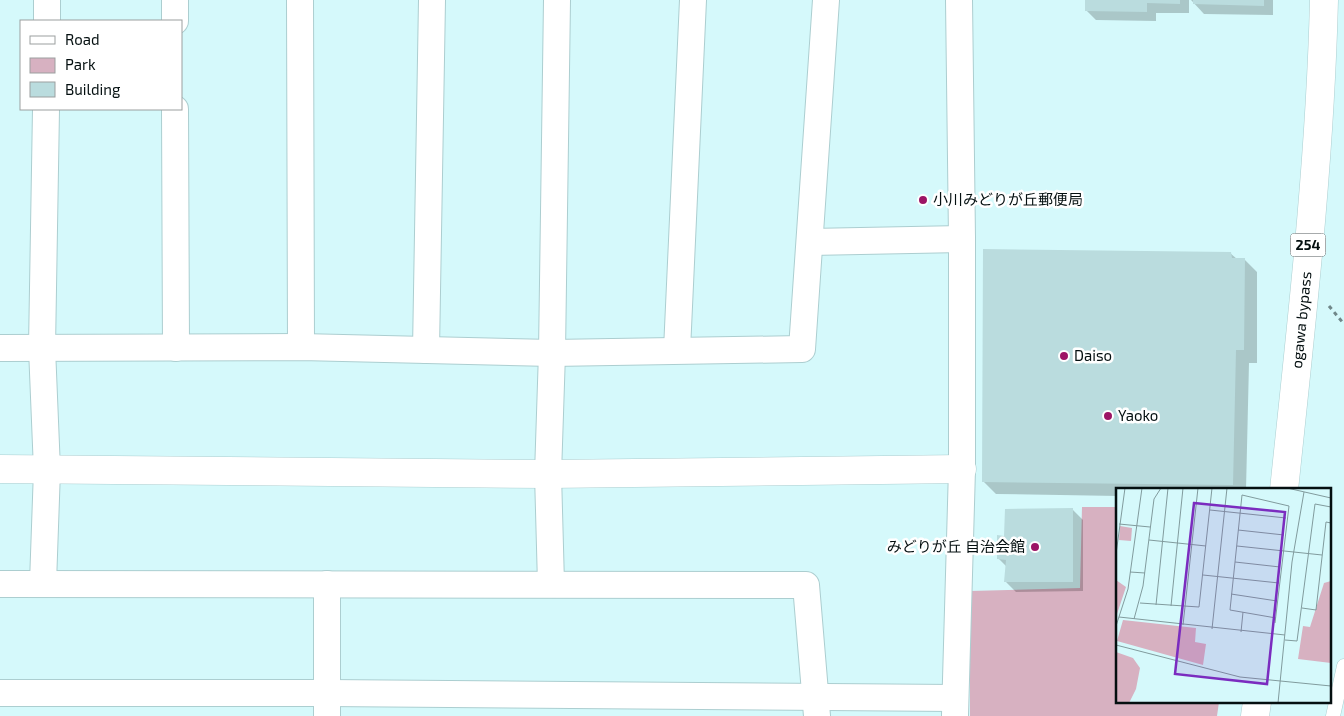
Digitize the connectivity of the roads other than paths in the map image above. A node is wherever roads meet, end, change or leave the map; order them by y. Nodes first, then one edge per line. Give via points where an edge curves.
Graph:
1 (47, 0) edge
2 (175, 0) edge
3 (300, 0) edge
4 (432, 0) edge
5 (556, 0) edge
6 (693, 0) edge
7 (826, 0) edge
8 (959, 0) edge
9 (1324, 0) edge
10 (47, 20) edge
11 (175, 20) edge
12 (46, 110) edge
13 (175, 110) edge
14 (962, 239) junction
15 (810, 242) junction
16 (301, 347) junction
17 (0, 348) edge
18 (42, 348) junction
19 (176, 348) junction
20 (426, 350) junction
21 (677, 350) junction
22 (552, 353) junction
23 (962, 469) junction
24 (0, 470) edge
25 (47, 470) junction
26 (548, 474) junction
27 (1284, 488) edge
28 (43, 583) junction
29 (0, 584) edge
30 (327, 584) junction
31 (551, 584) junction
32 (1344, 666) edge
33 (0, 693) edge
34 (327, 705) edge
35 (817, 707) edge
36 (955, 707) edge
37 (1333, 716) edge

1 - 10 street
2 - 11 street
3 - 16 street
4 - 20 street
5 - 22 street
6 - 21 street
7 - 15 street
8 - 14 street
9 - 27 main road, ogawa bypass / 254 via 1311,216
12 - 18 street
13 - 19 street
14 - 15 street
14 - 23 street
15 - 21 street via 802,349
16 - 19 street
16 - 20 street
17 - 18 street
18 - 19 street
18 - 25 street
20 - 22 street
21 - 22 street
22 - 26 street
23 - 26 main road
23 - 36 street
24 - 25 main road
25 - 26 main road
25 - 28 street
26 - 31 street
28 - 29 street
28 - 30 street
30 - 31 street
30 - 34 street
31 - 35 street via 806,585
32 - 37 lane
33 - 34 street
34 - 35 street
35 - 36 street

